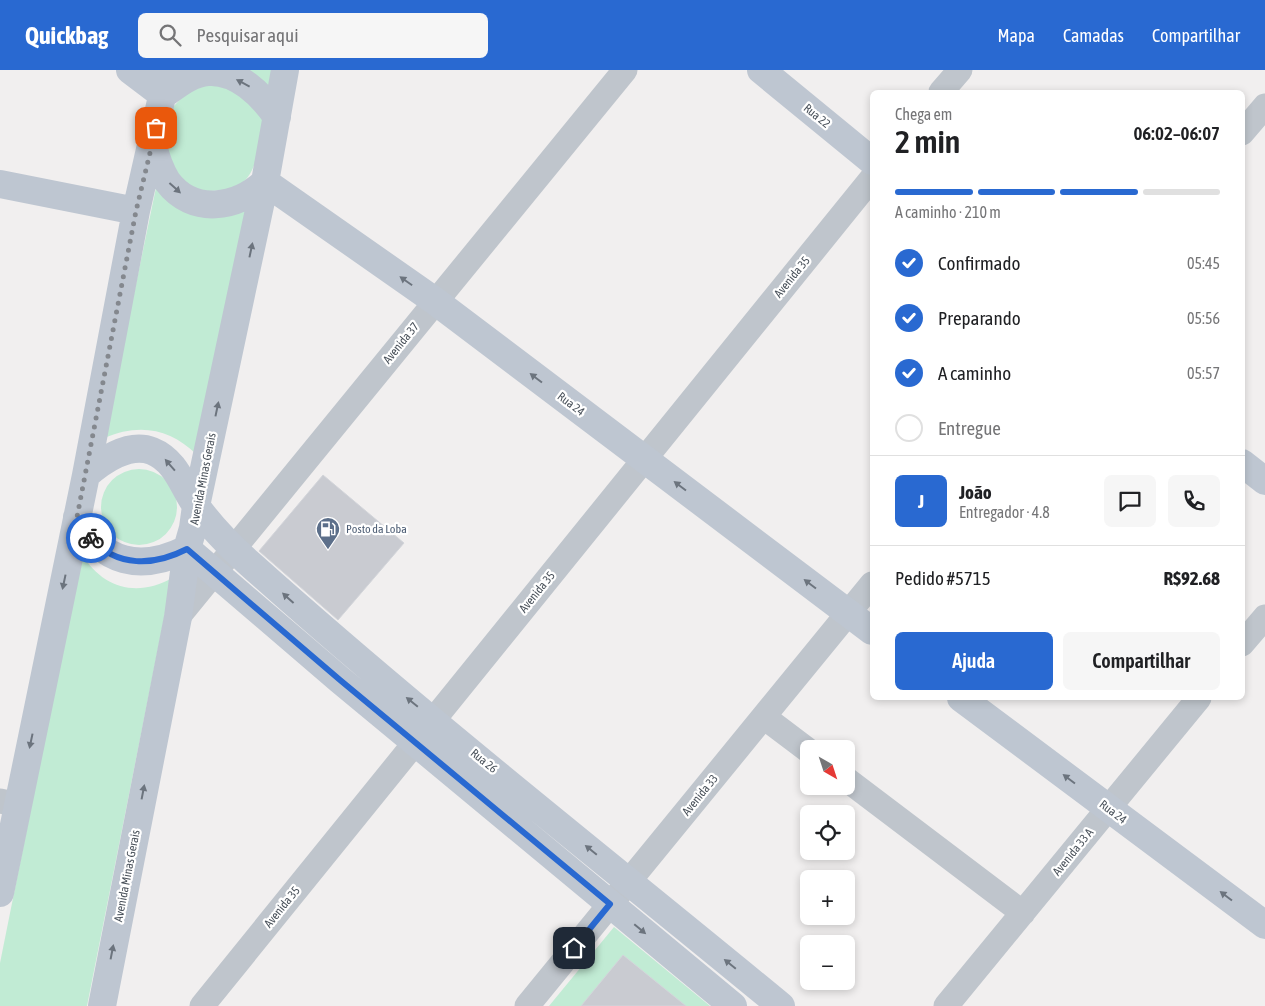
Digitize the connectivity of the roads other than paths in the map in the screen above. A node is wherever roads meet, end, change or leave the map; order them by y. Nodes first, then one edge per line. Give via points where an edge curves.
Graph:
1 (130, 70) edge
2 (625, 70) edge
3 (761, 70) edge
4 (960, 70) edge
5 (287, 75) edge
6 (166, 82) edge
7 (943, 90) edge
8 (1265, 107) edge
9 (277, 117) junction
10 (1245, 130) edge
11 (153, 145) junction
12 (870, 159) edge
13 (870, 180) edge
14 (266, 182) junction
15 (0, 184) edge
16 (136, 211) junction
17 (435, 301) junction
18 (645, 459) junction
19 (1245, 465) edge
20 (86, 475) junction
21 (1265, 481) edge
22 (196, 506) junction
23 (77, 517) junction
24 (187, 549) junction
25 (234, 550) junction
26 (214, 574) junction
27 (870, 587) edge
28 (849, 613) junction
29 (178, 616) junction
30 (1265, 617) edge
31 (323, 629) junction
32 (870, 629) edge
33 (1245, 640) edge
34 (306, 651) junction
35 (964, 700) edge
36 (1197, 700) edge
37 (764, 717) junction
38 (433, 720) junction
39 (415, 742) junction
40 (800, 744) edge
41 (855, 786) edge
42 (9, 803) edge
43 (1108, 809) junction
44 (629, 881) junction
45 (0, 893) edge
46 (610, 904) junction
47 (1023, 913) junction
48 (1265, 926) edge
49 (751, 996) edge
50 (105, 1004) edge
51 (202, 1006) edge
52 (527, 1006) edge
53 (733, 1006) edge
54 (781, 1006) edge
55 (946, 1006) edge

1 - 6 street
2 - 17 street, Avenida 37
3 - 12 street, Rua 22
4 - 7 street
5 - 9 street, Avenida Minas Gerais
9 -> 6 street via 265,99 248,85 229,76 208,71
6 - 11 street
8 - 10 street
9 - 14 street, Avenida Minas Gerais
11 -> 14 street via 168,182 198,202 216,205 235,202
11 - 16 street
13 - 18 street, Avenida 35
17 -> 14 street, Rua 24
22 -> 14 street, Avenida Minas Gerais
15 - 16 street
16 - 20 street
18 -> 17 street, Rua 24
17 - 25 street, Avenida 37
28 -> 18 street, Rua 24
18 - 38 street, Avenida 35
19 - 21 street
22 -> 20 street via 166,459 150,450 126,451 104,460
20 - 23 street
22 - 24 street, Avenida Minas Gerais
22 - 25 street, Rua 26
23 - 24 street via 98,546 128,561 146,563 163,560
23 -> 42 street
24 - 26 street
24 - 29 street, Avenida Minas Gerais
25 - 26 street, Avenida 37
31 -> 25 street, Rua 26
26 - 29 street, Avenida 37
26 - 34 street
27 - 28 street, Avenida 33
28 - 32 street, Rua 24
28 - 37 street, Avenida 33
50 -> 29 street, Avenida Minas Gerais
30 - 33 street
31 - 34 street
38 -> 31 street, Rua 26
34 - 39 street
43 -> 35 street, Rua 24
36 - 43 street, Avenida 33 A
37 - 40 street
37 - 44 street, Avenida 33
38 - 39 street, Avenida 35
44 -> 38 street, Rua 26
39 - 46 street
39 - 51 street, Avenida 35
41 - 47 street
42 - 45 street
43 - 47 street, Avenida 33 A
48 -> 43 street, Rua 24
44 - 46 street, Avenida 33
49 -> 44 street, Rua 26
46 - 52 street, Avenida 33
46 -> 53 street
47 - 55 street, Avenida 33 A
49 - 54 street, Rua 26

